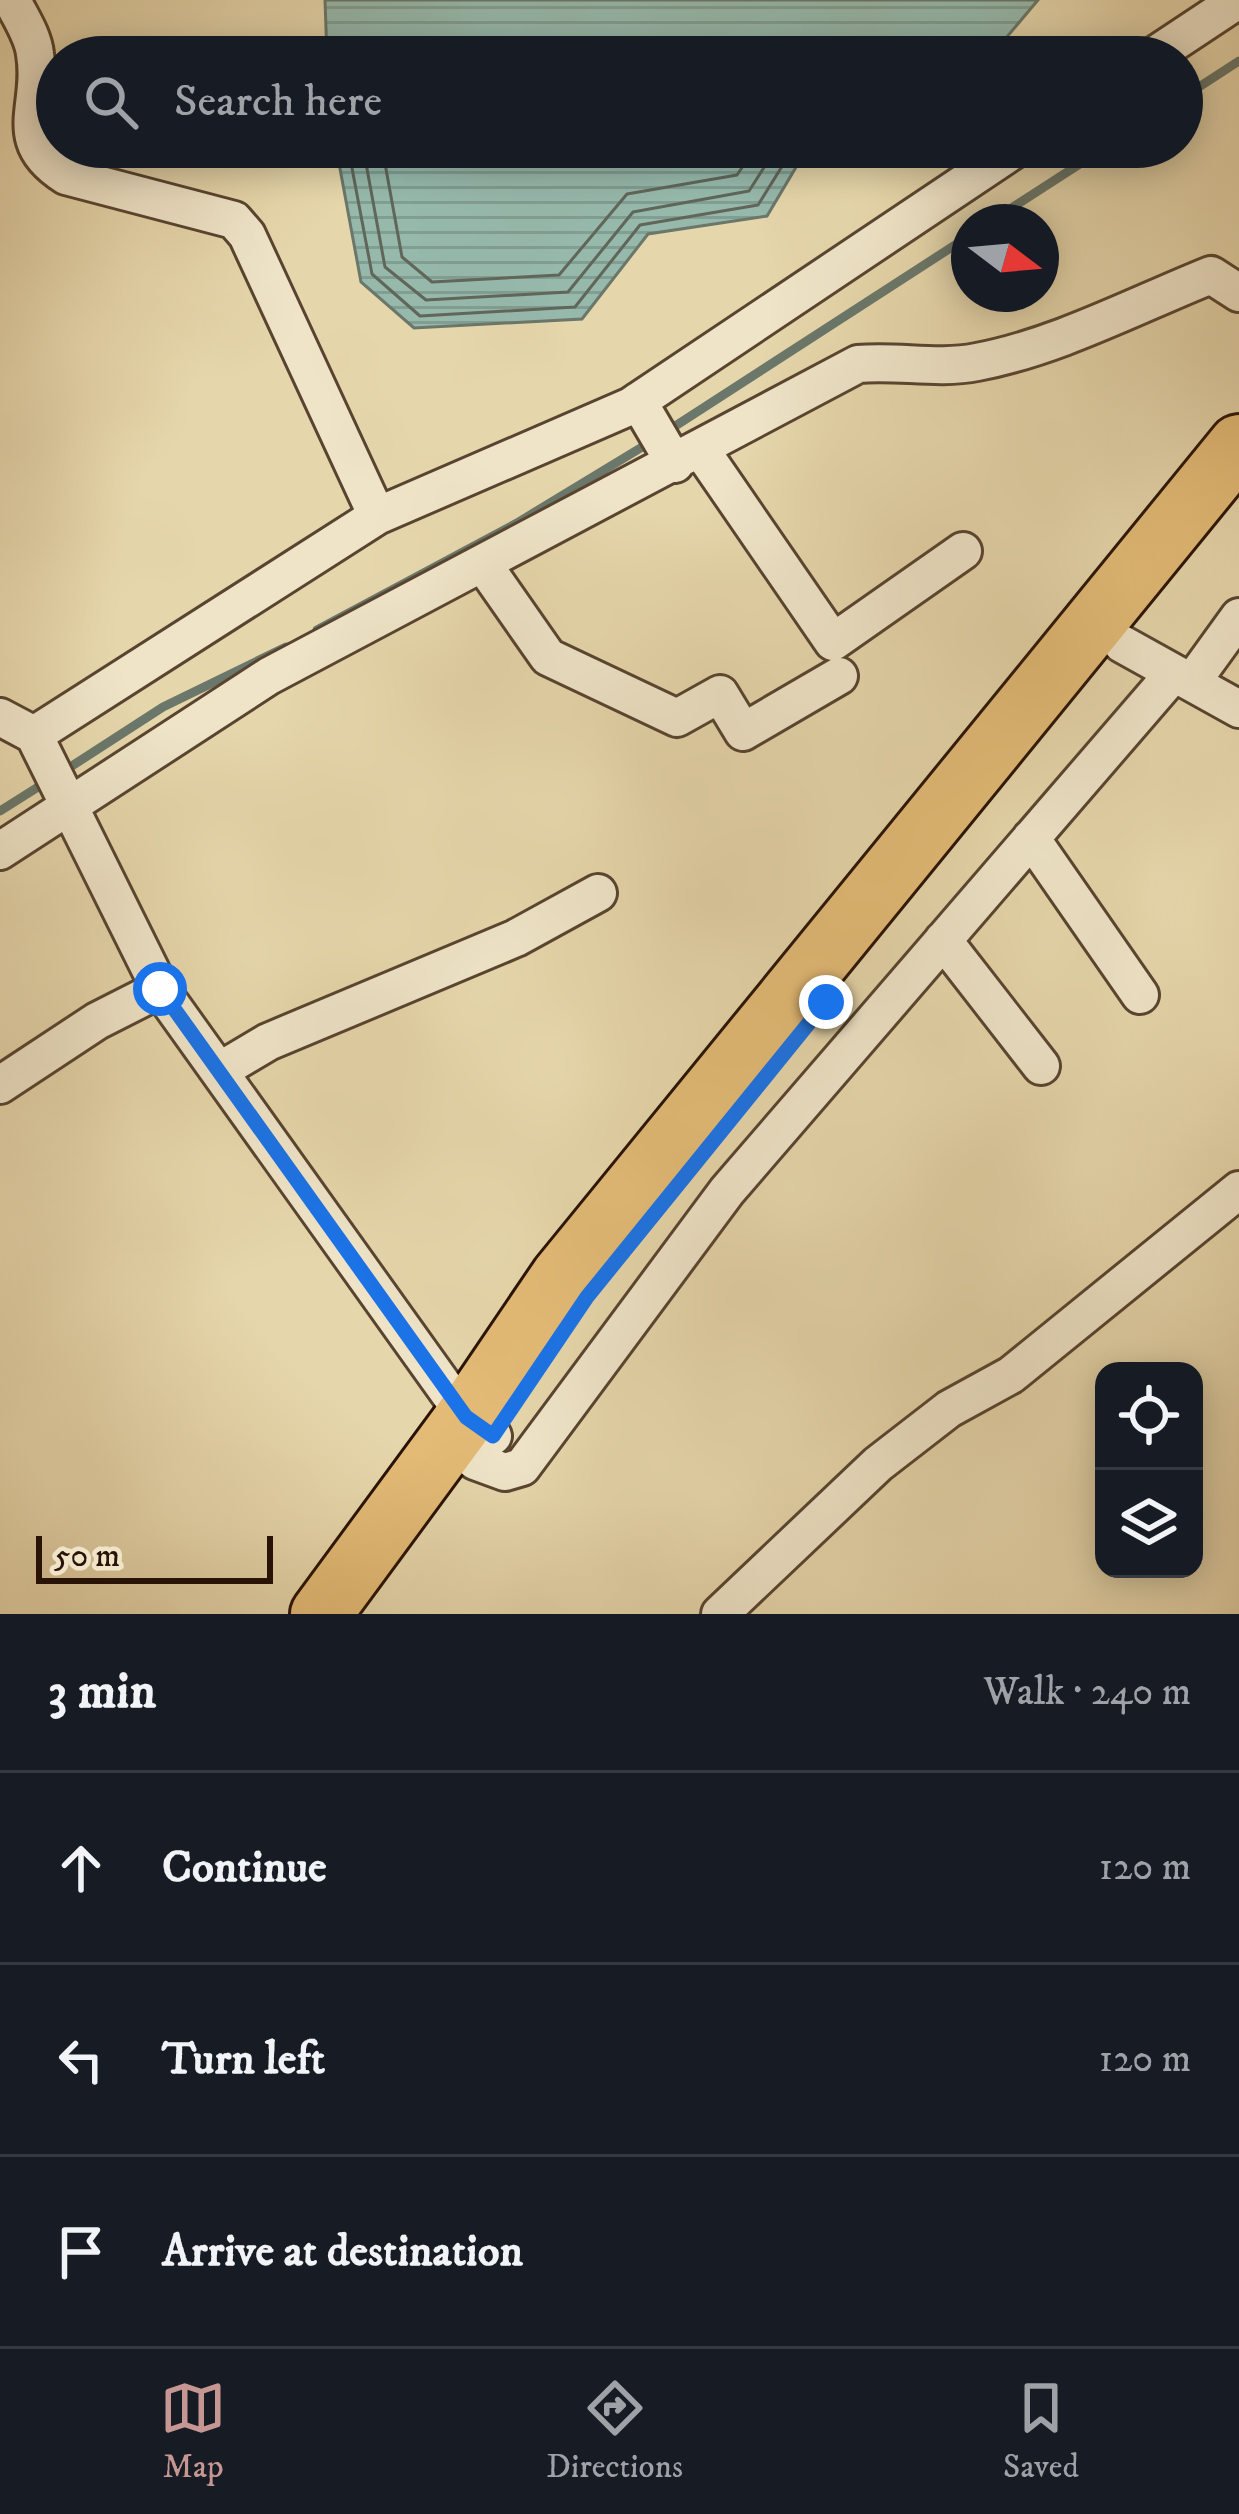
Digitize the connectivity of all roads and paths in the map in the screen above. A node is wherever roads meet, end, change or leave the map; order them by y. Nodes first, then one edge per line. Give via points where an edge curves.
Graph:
1 (12, 0) edge
2 (1238, 0) edge
3 (1184, 36) edge
4 (36, 144) edge
5 (53, 168) edge
6 (993, 168) edge
7 (1239, 292) edge
8 (666, 438) junction
9 (1239, 445) edge
10 (1239, 498) edge
11 (377, 516) junction
12 (963, 551) dead end
13 (483, 564) junction
14 (1239, 617) edge
15 (1122, 644) junction
16 (839, 676) dead end
17 (1182, 678) junction
18 (1239, 709) edge
19 (0, 717) edge
20 (52, 775) junction
21 (1031, 838) junction
22 (0, 851) edge
23 (598, 893) dead end
24 (943, 940) junction
25 (160, 989) junction
26 (1140, 995) dead end
27 (1041, 1066) dead end
28 (221, 1070) junction
29 (0, 1085) edge
30 (1239, 1190) edge
31 (478, 1438) junction
32 (321, 1614) edge
33 (362, 1614) edge
34 (720, 1614) edge

1 - 4 street via 35,48
2 - 3 street
5 - 11 street via 234,220
6 - 8 street
7 - 8 street via 1211,275 1018,352 927,367 858,364
8 - 11 street
8 - 12 street via 833,642
8 - 13 street
9 - 31 main road via 560,1277
10 - 15 main road
11 - 20 street
13 - 16 street via 548,657 677,718 720,694 743,732
13 - 20 street via 269,676
14 - 17 street
15 - 17 street
15 - 31 main road
17 - 18 street
17 - 21 street
19 - 20 street
20 - 22 street
20 - 25 street
21 - 24 street
21 - 26 street
23 - 28 street
24 - 27 street
24 - 31 street via 727,1191 522,1467 505,1472
25 - 28 street
25 - 29 street
28 - 31 street
30 - 34 street via 1011,1375 949,1409 878,1464
31 - 32 main road
31 - 33 main road

